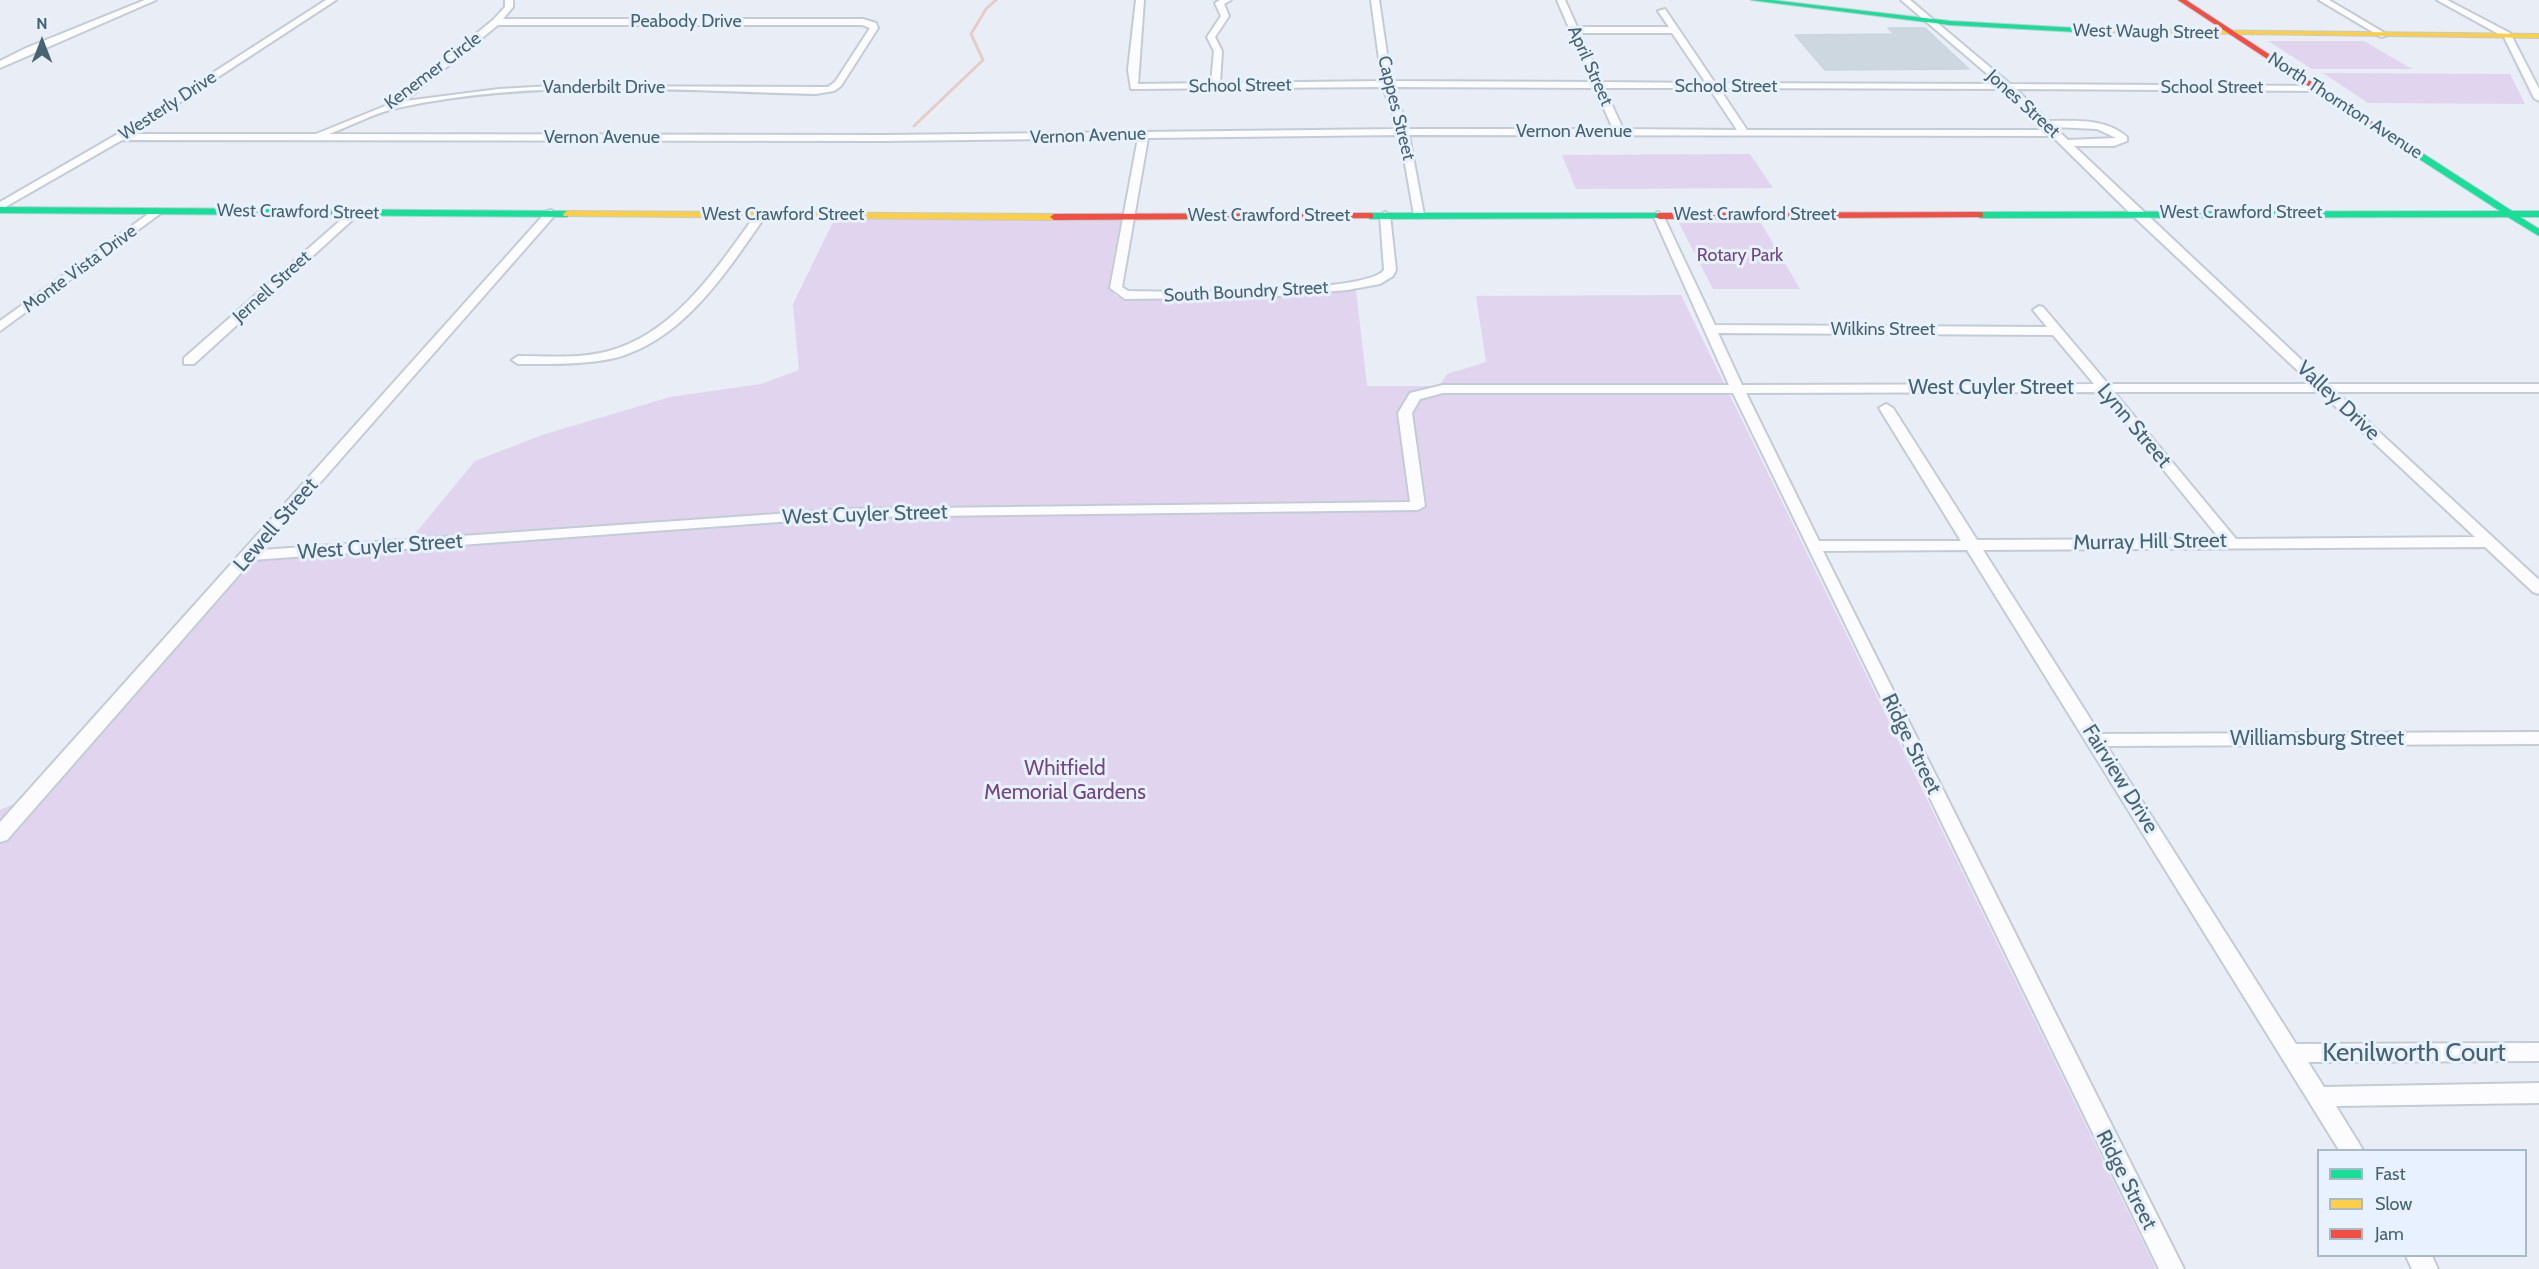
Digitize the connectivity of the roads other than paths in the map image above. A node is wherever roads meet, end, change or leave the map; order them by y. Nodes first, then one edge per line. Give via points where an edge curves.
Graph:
1 (153, 0) edge
2 (332, 0) edge
3 (509, 0) edge
4 (1140, 0) edge
5 (1227, 0) edge
6 (1375, 0) edge
7 (1561, 0) edge
8 (1754, 0) edge
9 (1905, 0) edge
10 (2181, 0) edge
11 (2323, 0) edge
12 (2441, 0) edge
13 (1662, 11) dead end
14 (1930, 21) junction
15 (496, 22) junction
16 (1574, 30) junction
17 (1675, 30) junction
18 (2235, 34) junction
19 (2384, 34) junction
20 (2507, 35) junction
21 (2539, 36) edge
22 (0, 65) edge
23 (1387, 84) junction
24 (1216, 87) junction
25 (1599, 87) junction
26 (1712, 87) junction
27 (2008, 87) junction
28 (2318, 88) junction
29 (816, 91) joint
30 (2539, 98) edge
31 (393, 106) junction
32 (2046, 124) junction
33 (1404, 132) junction
34 (1619, 132) junction
35 (1744, 133) junction
36 (2056, 133) junction
37 (1144, 134) junction
38 (120, 137) junction
39 (309, 138) junction
40 (2066, 143) junction
41 (0, 208) edge
42 (159, 211) junction
43 (355, 213) junction
44 (551, 213) junction
45 (2136, 213) junction
46 (2509, 213) junction
47 (2539, 214) edge
48 (761, 215) junction
49 (1385, 215) junction
50 (1419, 215) junction
51 (1658, 215) junction
52 (1129, 216) junction
53 (2539, 233) edge
54 (2039, 310) dead end
55 (0, 327) edge
56 (1711, 329) junction
57 (2055, 331) junction
58 (518, 360) dead end
59 (189, 361) dead end
60 (1738, 388) junction
61 (2103, 388) junction
62 (2325, 388) junction
63 (2539, 388) edge
64 (1886, 408) dead end
65 (2231, 542) junction
66 (2487, 542) junction
67 (1969, 544) junction
68 (1814, 546) junction
69 (248, 556) junction
70 (2539, 589) edge
71 (2539, 738) edge
72 (2096, 740) junction
73 (2, 831) edge
74 (2539, 1052) edge
75 (2290, 1053) junction
76 (2539, 1093) edge
77 (2317, 1097) junction
78 (2350, 1149) edge
79 (2172, 1269) edge

1 - 22 street
2 - 38 street, Westerly Drive
3 - 15 street, Kenemer Circle via 509,7
4 - 24 street, School Street via 1134,87
5 - 24 street via 1219,3 1225,16 1211,37 1218,51
6 - 23 street, Cappes Street
7 - 16 street, April Street
8 - 14 street, West Waugh Street
9 - 14 street, Jones Street
10 - 18 street, North Thornton Avenue
11 - 19 street
12 - 20 street
13 - 17 street
14 - 18 street, West Waugh Street via 2077,31
14 - 27 street, Jones Street
15 - 29 street, Peabody Drive via 873,25 838,84
15 - 31 street, Kenemer Circle
16 - 17 street
16 - 25 street, April Street
17 - 26 street
18 - 19 street, West Waugh Street
18 - 28 street, North Thornton Avenue
19 - 20 street, West Waugh Street
20 - 21 street, West Waugh Street
20 - 30 street
23 - 24 street, School Street
23 - 25 street, School Street
23 - 33 street, Cappes Street
25 - 26 street, School Street
25 - 34 street, April Street
26 - 27 street, School Street
26 - 35 street
27 - 28 street, School Street
27 - 32 street, Jones Street
28 - 46 street, North Thornton Avenue
29 - 31 street, Vanderbilt Drive via 623,85 531,88 450,95
31 - 39 street, Kenemer Circle
32 - 36 street, Jones Street
32 - 40 street via 2098,127 2123,139 2114,143
33 - 34 street, Vernon Avenue
33 - 37 street, Vernon Avenue
33 - 50 street, Cappes Street
34 - 35 street, Vernon Avenue
35 - 36 street, Vernon Avenue
36 - 40 street, Jones Street
37 - 39 street, Vernon Avenue via 1019,138
37 - 52 street
38 - 39 street, Vernon Avenue
38 - 41 street, Westerly Drive
40 - 45 street, Jones Street
41 - 42 street, West Crawford Street
42 - 43 street, West Crawford Street
42 - 55 street, Monte Vista Drive
43 - 44 street, West Crawford Street
43 - 59 street, Jernell Street
44 - 48 street, West Crawford Street
44 - 69 street, Lewell Street
45 - 46 street, West Crawford Street
45 - 51 street, West Crawford Street
45 - 62 street, Valley Drive
46 - 47 street, West Crawford Street
46 - 53 street, North Thornton Avenue
48 - 52 street, West Crawford Street
48 - 58 street via 719,272 673,322 613,354
49 - 50 street, West Crawford Street
49 - 52 street, West Crawford Street
49 - 52 street, South Boundry Street via 1391,264 1383,281 1358,286 1163,297 1125,295 1116,288
50 - 51 street, West Crawford Street
51 - 56 street, Ridge Street
54 - 57 street, Lynn Street
56 - 57 street, Wilkins Street
56 - 60 street, Ridge Street
57 - 61 street, Lynn Street
60 - 61 street, West Cuyler Street
60 - 68 street, Ridge Street
60 - 69 street, West Cuyler Street via 1443,389 1415,396 1405,413 1418,506 848,513
61 - 62 street, West Cuyler Street
61 - 65 street, Lynn Street
62 - 63 street, West Cuyler Street
62 - 66 street, Valley Drive
64 - 67 street, Fairview Drive
65 - 66 street, Murray Hill Street
65 - 67 street, Murray Hill Street
66 - 70 street, Valley Drive
67 - 68 street, Murray Hill Street
67 - 72 street, Fairview Drive
68 - 79 street, Ridge Street
69 - 73 street, Lewell Street
71 - 72 street, Williamsburg Street
72 - 75 street, Fairview Drive
74 - 75 street, Kenilworth Court
75 - 77 street, Fairview Drive
76 - 77 street, Kenilworth Court
77 - 78 street, Fairview Drive

